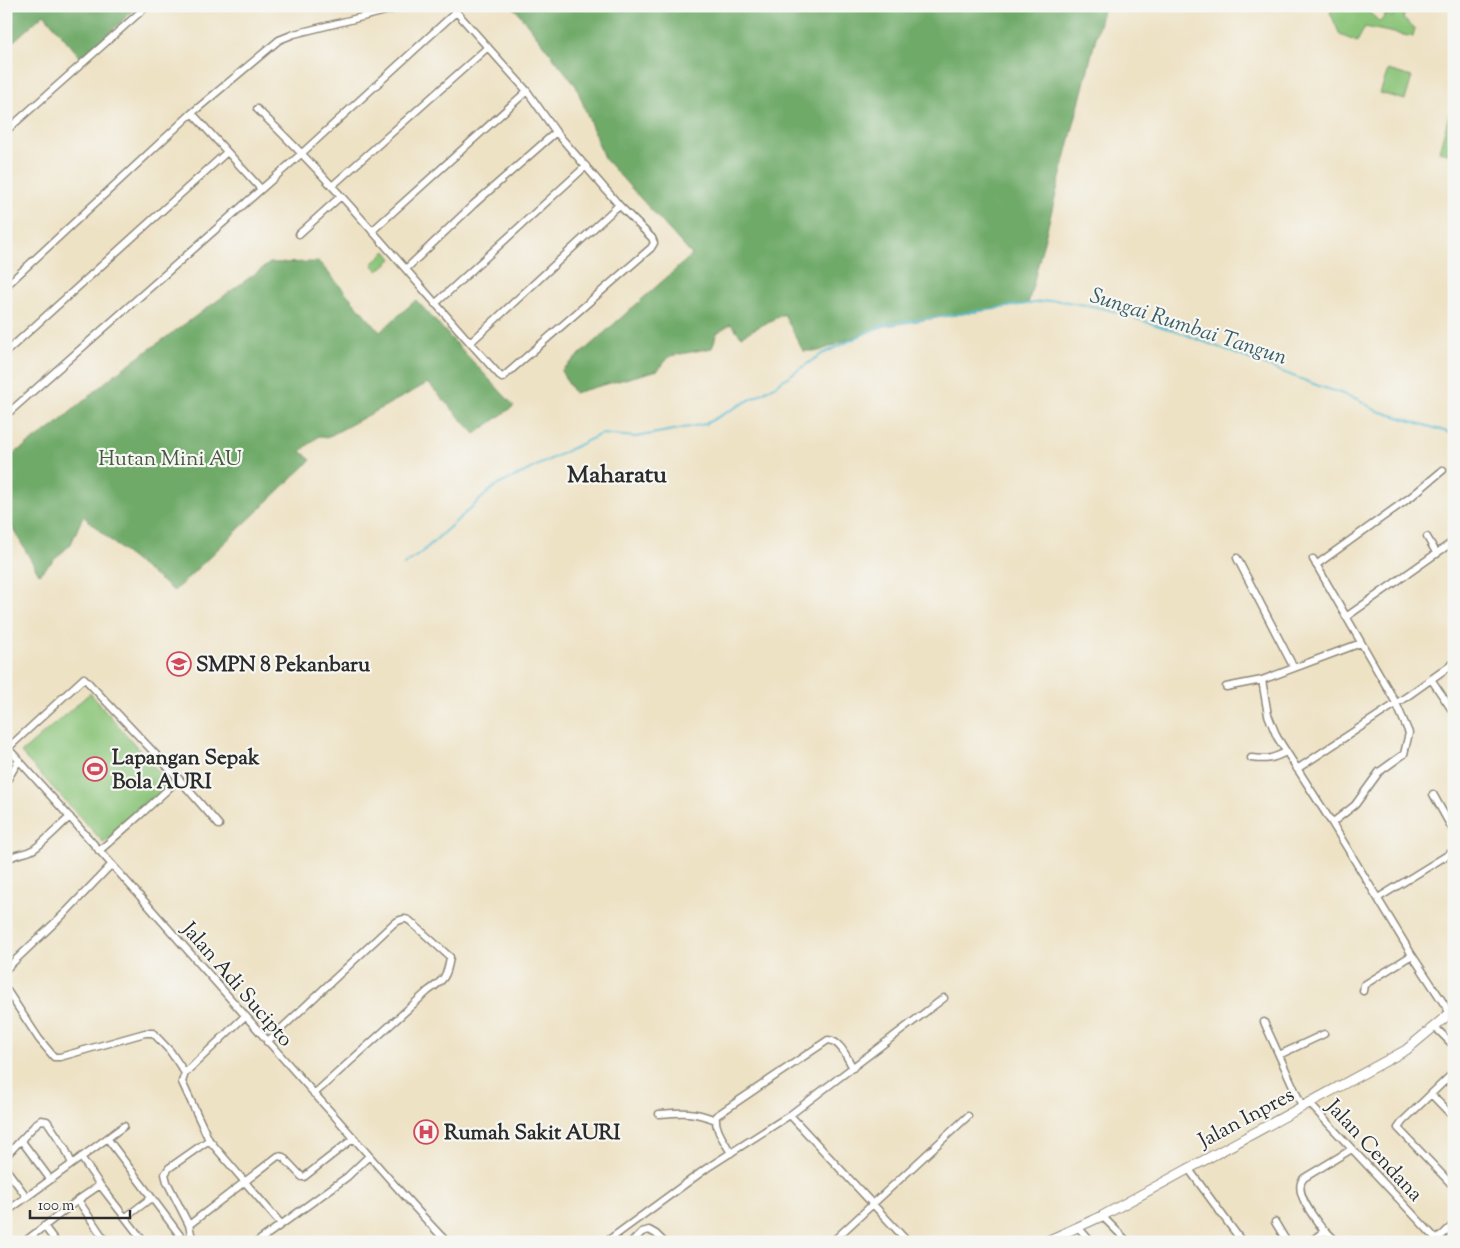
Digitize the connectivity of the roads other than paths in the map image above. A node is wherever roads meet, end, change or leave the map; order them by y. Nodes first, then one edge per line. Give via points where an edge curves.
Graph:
1 (147, 6) edge
2 (406, 6) edge
3 (451, 6) edge
4 (456, 12) junction
5 (488, 47) junction
6 (527, 91) junction
7 (257, 109) dead end
8 (192, 113) junction
9 (6, 131) edge
10 (556, 132) junction
11 (227, 152) junction
12 (301, 154) junction
13 (586, 166) junction
14 (332, 186) junction
15 (260, 189) junction
16 (341, 196) junction
17 (619, 205) junction
18 (372, 231) junction
19 (299, 234) dead end
20 (406, 269) junction
21 (6, 286) edge
22 (435, 304) junction
23 (470, 343) junction
24 (6, 352) edge
25 (6, 415) edge
26 (1443, 470) dead end
27 (1427, 537) dead end
28 (1454, 542) edge
29 (1437, 554) junction
30 (1238, 558) dead end
31 (1346, 617) junction
32 (1360, 643) junction
33 (1454, 663) edge
34 (1294, 668) junction
35 (1431, 679) junction
36 (1262, 680) junction
37 (1226, 687) dead end
38 (1396, 703) junction
39 (1454, 712) edge
40 (7, 747) edge
41 (1286, 752) junction
42 (1251, 758) dead end
43 (19, 760) junction
44 (1296, 769) junction
45 (179, 779) junction
46 (6, 782) edge
47 (1433, 794) dead end
48 (70, 818) junction
49 (1332, 823) junction
50 (219, 825) dead end
51 (1454, 832) edge
52 (98, 851) junction
53 (1454, 851) edge
54 (6, 861) edge
55 (111, 865) junction
56 (1378, 898) junction
57 (1412, 955) junction
58 (6, 969) edge
59 (6, 989) edge
60 (1363, 991) dead end
61 (944, 998) dead end
62 (1452, 1012) edge
63 (245, 1016) junction
64 (1264, 1022) dead end
65 (1435, 1027) junction
66 (1324, 1034) dead end
67 (267, 1042) junction
68 (1454, 1046) edge
69 (1279, 1055) junction
70 (853, 1068) junction
71 (1454, 1072) edge
72 (185, 1073) junction
73 (314, 1094) junction
74 (1431, 1094) junction
75 (1305, 1104) junction
76 (659, 1114) dead end
77 (790, 1114) junction
78 (968, 1116) dead end
79 (1454, 1118) edge
80 (716, 1120) junction
81 (124, 1126) dead end
82 (107, 1138) junction
83 (354, 1138) junction
84 (21, 1140) junction
85 (209, 1140) junction
86 (1352, 1149) junction
87 (731, 1153) junction
88 (6, 1156) edge
89 (369, 1156) junction
90 (81, 1157) junction
91 (72, 1164) junction
92 (1188, 1168) junction
93 (6, 1169) edge
94 (50, 1180) junction
95 (246, 1183) junction
96 (100, 1185) junction
97 (1454, 1187) edge
98 (26, 1196) junction
99 (151, 1198) junction
100 (78, 1200) junction
101 (872, 1203) junction
102 (6, 1212) edge
103 (1102, 1216) junction
104 (126, 1217) junction
105 (1275, 1222) dead end
106 (281, 1224) junction
107 (1454, 1224) edge
108 (44, 1226) junction
109 (189, 1226) junction
110 (1078, 1227) junction
111 (1324, 1231) junction
112 (1239, 1241) edge
113 (1438, 1241) edge
114 (24, 1242) edge
115 (56, 1242) edge
116 (106, 1242) edge
117 (144, 1242) edge
118 (185, 1242) edge
119 (193, 1242) edge
120 (257, 1242) edge
121 (447, 1242) edge
122 (606, 1242) edge
123 (632, 1242) edge
124 (664, 1242) edge
125 (832, 1242) edge
126 (908, 1242) edge
127 (1045, 1242) edge
128 (1091, 1242) edge
129 (1128, 1242) edge
130 (1287, 1242) edge
131 (1310, 1242) edge
132 (1337, 1242) edge

1 - 9 street
2 - 8 street via 279,40
3 - 4 street
4 - 5 street
4 - 12 street
5 - 6 street
5 - 14 street
6 - 10 street
6 - 18 street
7 - 12 street
8 - 11 street
8 - 21 street
10 - 13 street
10 - 20 street
11 - 15 street
11 - 24 street
12 - 14 street
12 - 15 street
13 - 17 street
13 - 22 street
14 - 16 street
15 - 25 street
16 - 18 street
16 - 19 street
17 - 23 street
17 - 23 street via 652,238 651,248 502,378
18 - 20 street
20 - 22 street
22 - 23 street
26 - 31 street via 1412,496 1315,562
27 - 29 street
28 - 29 street
29 - 31 street
30 - 34 street
31 - 32 street
32 - 34 street
32 - 38 street
33 - 35 street
34 - 36 street
35 - 38 street
35 - 39 street
36 - 37 street
36 - 41 street via 1271,726
38 - 44 street
38 - 49 street via 1409,729 1404,754 1379,772 1355,805
40 - 43 street, Jalan Adi Sucipto
40 - 45 street via 84,678
41 - 42 street via 1265,760
41 - 44 street
43 - 46 street
43 - 48 street, Jalan Adi Sucipto
44 - 49 street
45 - 50 street
45 - 52 street
47 - 51 street
48 - 52 street, Jalan Adi Sucipto
48 - 54 street via 34,848 25,854 15,854
49 - 56 street
52 - 55 street, Jalan Adi Sucipto
53 - 56 street
55 - 58 street via 53,926
55 - 63 street, Jalan Adi Sucipto
56 - 57 street
57 - 60 street via 1364,985
57 - 62 street
59 - 72 street via 54,1057 153,1033
61 - 70 street
62 - 65 main road, Jalan Inpres
63 - 67 street, Jalan Adi Sucipto
63 - 72 street
64 - 69 street, Jalan Cendana
65 - 68 street
65 - 75 main road, Jalan Inpres via 1406,1050
66 - 69 street
67 - 73 street, Jalan Adi Sucipto
67 - 73 street via 401,919 410,921 450,957 443,981
69 - 75 street, Jalan Cendana
70 - 77 street
70 - 80 street via 842,1049 833,1040 828,1040 716,1116
71 - 74 street
72 - 85 street via 182,1082
73 - 83 street, Jalan Adi Sucipto
74 - 79 street
74 - 97 street via 1398,1128
75 - 86 street, Jalan Cendana
75 - 92 main road, Jalan Inpres
76 - 80 street via 684,1112
77 - 87 street
77 - 101 street
78 - 101 street
80 - 87 street
81 - 82 street
82 - 90 street
82 - 99 street
83 - 89 street, Jalan Adi Sucipto
83 - 95 street via 304,1177 280,1156
84 - 88 street
84 - 91 street via 41,1120 46,1122
84 - 94 street
85 - 95 street
85 - 109 street via 165,1174
86 - 111 street via 1304,1178 1300,1184 1307,1207
86 - 113 street, Jalan Cendana
87 - 122 street
89 - 106 street via 347,1177
89 - 121 street, Jalan Adi Sucipto
90 - 91 street
90 - 96 street
91 - 94 street
92 - 103 main road, Jalan Inpres
92 - 112 street
93 - 98 street
94 - 98 street
95 - 106 street
95 - 109 street
96 - 100 street
96 - 104 street
98 - 102 street
99 - 104 street
99 - 118 street
100 - 108 street
100 - 116 street
101 - 125 street
101 - 126 street
103 - 110 main road, Jalan Inpres
103 - 129 street
104 - 117 street
105 - 130 street
106 - 120 street
107 - 113 street
108 - 114 street
108 - 115 street
109 - 119 street
110 - 127 main road, Jalan Inpres
110 - 128 street
111 - 131 street
111 - 132 street
123 - 124 street via 649,1230

